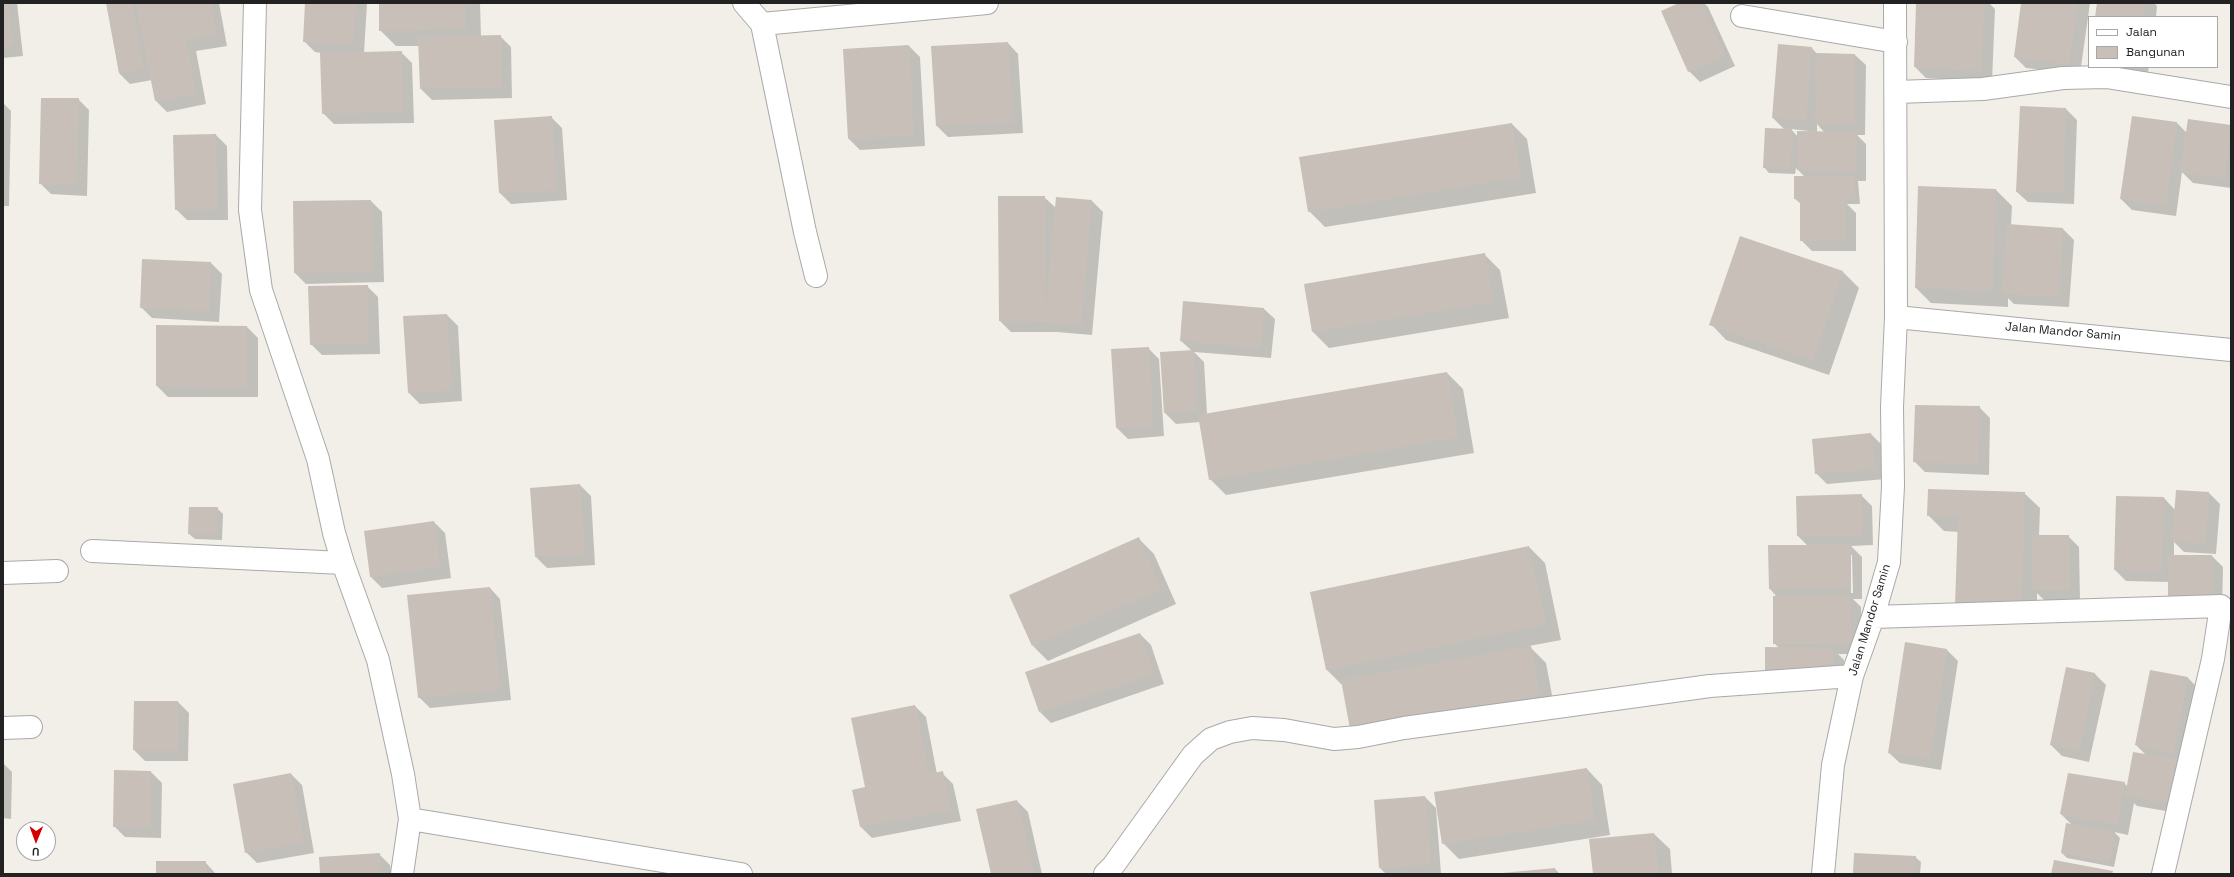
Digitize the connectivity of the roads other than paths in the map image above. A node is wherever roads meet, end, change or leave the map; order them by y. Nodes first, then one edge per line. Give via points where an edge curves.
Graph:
1 (255, 3) edge
2 (744, 3) edge
3 (987, 3) edge
4 (1896, 3) edge
5 (1742, 16) dead end
6 (762, 24) junction
7 (1896, 42) junction
8 (1896, 92) junction
9 (2231, 97) edge
10 (816, 276) dead end
11 (1896, 317) junction
12 (2231, 350) edge
13 (92, 551) dead end
14 (343, 563) junction
15 (57, 571) dead end
16 (3, 573) edge
17 (1873, 617) junction
18 (1852, 676) junction
19 (31, 727) dead end
20 (3, 728) edge
21 (410, 819) junction
22 (402, 874) edge
23 (741, 874) edge
24 (1105, 874) edge
25 (1823, 874) edge
26 (2163, 874) edge

1 - 14 street via 250,210 261,290 318,459
2 - 6 street
3 - 6 street
4 - 7 street, Jalan Mandor Samin
5 - 7 street
6 - 10 street
7 - 8 street, Jalan Mandor Samin
8 - 9 street via 1983,89 2062,78 2106,77
8 - 11 street, Jalan Mandor Samin
11 - 12 street, Jalan Mandor Samin
11 - 17 street, Jalan Mandor Samin via 1889,562
13 - 14 street
14 - 21 street via 378,660 400,758
15 - 16 street
17 - 18 street, Jalan Mandor Samin
17 - 26 street via 2221,606 2213,659
18 - 24 street via 1710,686 1346,738 1334,739 1284,730 1252,728 1230,732 1211,739 1193,755
18 - 25 street, Jalan Mandor Samin via 1833,765
19 - 20 street
21 - 22 street
21 - 23 street

